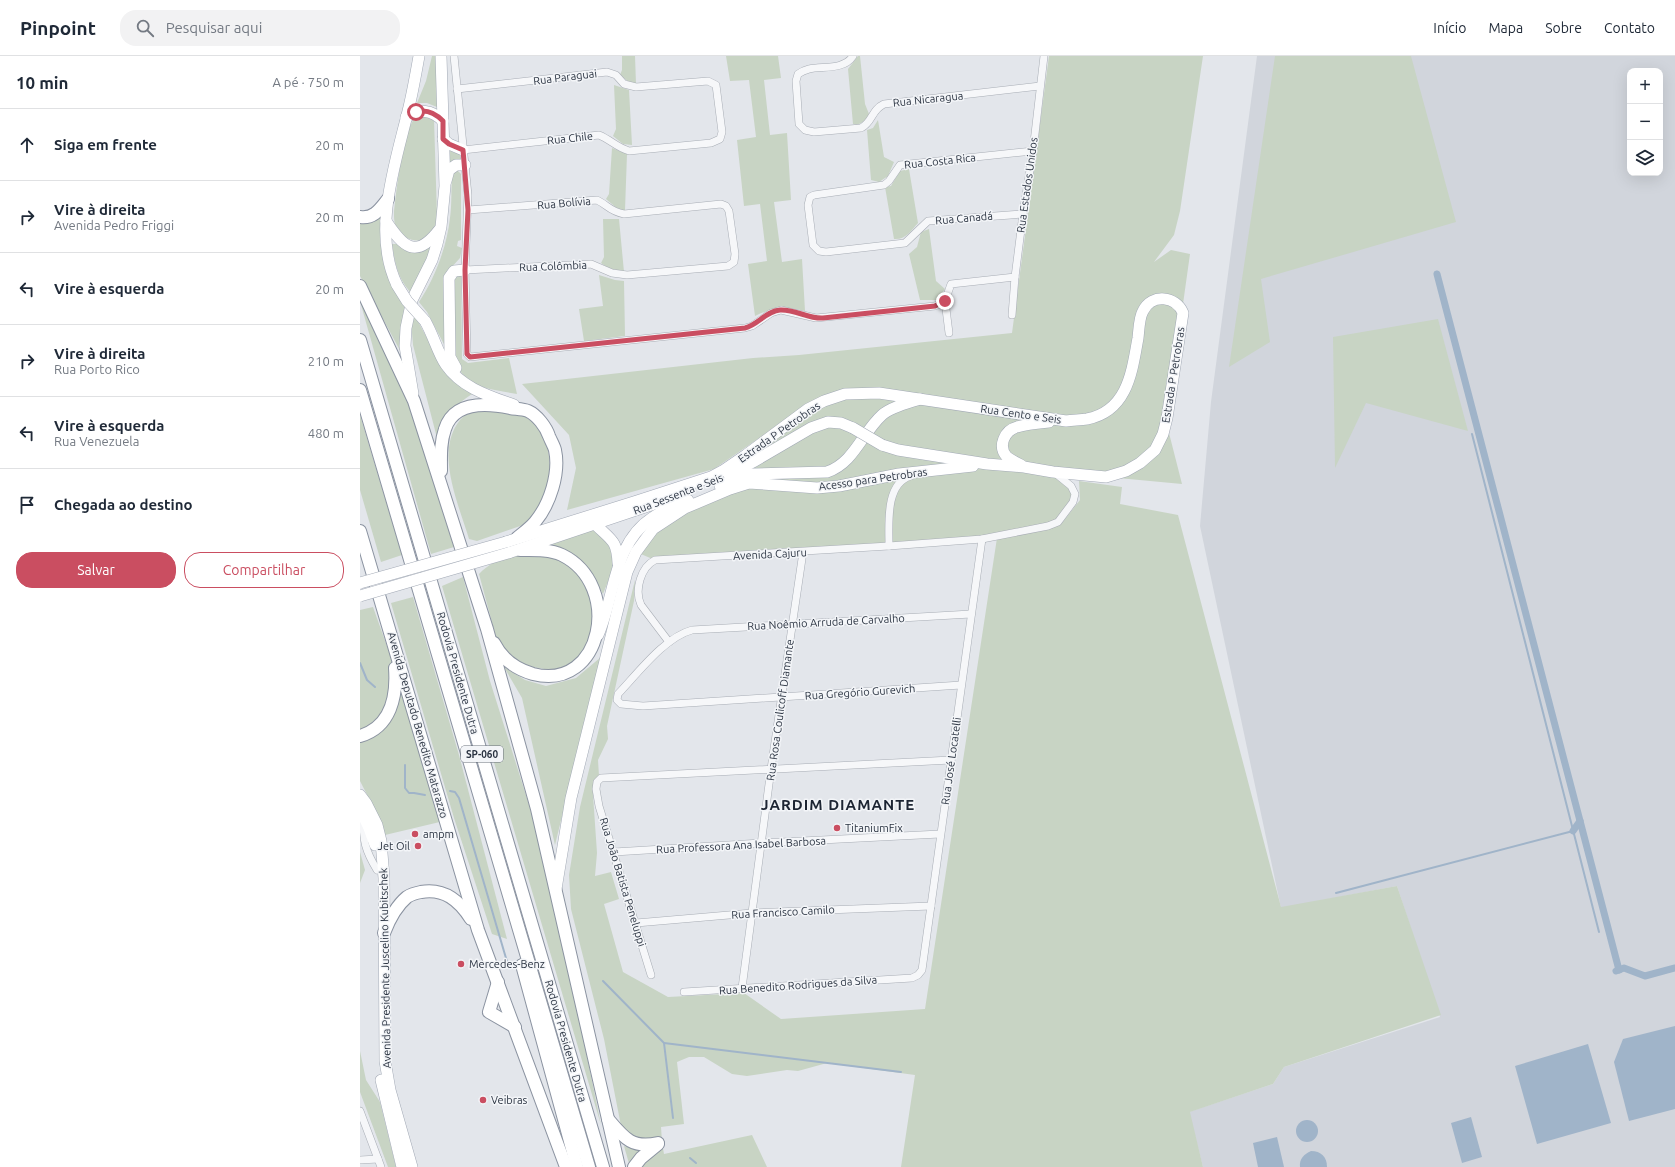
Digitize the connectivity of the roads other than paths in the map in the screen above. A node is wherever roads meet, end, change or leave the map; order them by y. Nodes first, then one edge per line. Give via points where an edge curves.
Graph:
1 (419, 56) edge
2 (441, 56) edge
3 (454, 56) edge
4 (853, 56) edge
5 (1044, 56) edge
6 (1040, 86) junction
7 (457, 89) junction
8 (406, 117) junction
9 (443, 121) junction
10 (443, 139) junction
11 (720, 139) joint
12 (463, 150) junction
13 (1033, 151) junction
14 (464, 165) junction
15 (445, 186) junction
16 (388, 199) junction
17 (468, 210) junction
18 (1023, 214) junction
19 (360, 217) edge
20 (386, 221) junction
21 (441, 227) junction
22 (819, 251) joint
23 (734, 262) joint
24 (465, 270) junction
25 (1015, 277) junction
26 (360, 286) edge
27 (945, 301) junction
28 (1142, 311) joint
29 (1012, 315) dead end
30 (949, 333) dead end
31 (360, 340) edge
32 (471, 388) junction
33 (360, 390) edge
34 (920, 399) junction
35 (414, 401) junction
36 (528, 411) junction
37 (1066, 421) junction
38 (853, 428) joint
39 (988, 464) junction
40 (1024, 467) junction
41 (927, 471) junction
42 (1053, 472) junction
43 (1106, 477) joint
44 (442, 486) junction
45 (596, 525) junction
46 (360, 531) edge
47 (982, 538) junction
48 (513, 546) junction
49 (889, 546) junction
50 (803, 552) junction
51 (618, 564) junction
52 (360, 583) edge
53 (360, 596) edge
54 (972, 614) junction
55 (792, 623) junction
56 (487, 629) junction
57 (596, 640) junction
58 (668, 642) junction
59 (394, 643) junction
60 (961, 685) junction
61 (781, 697) junction
62 (360, 736) edge
63 (951, 760) junction
64 (771, 769) junction
65 (360, 794) edge
66 (361, 811) edge
67 (940, 834) junction
68 (761, 843) junction
69 (614, 852) junction
70 (496, 853) junction
71 (556, 890) junction
72 (931, 906) junction
73 (752, 913) junction
74 (636, 923) junction
75 (478, 930) junction
76 (384, 933) junction
77 (651, 975) dead end
78 (912, 978) joint
79 (498, 982) junction
80 (742, 988) junction
81 (684, 992) dead end
82 (515, 1027) junction
83 (360, 1111) edge
84 (606, 1116) junction
85 (378, 1159) junction
86 (360, 1160) edge
87 (381, 1167) edge
88 (402, 1167) edge
89 (412, 1167) edge
90 (566, 1167) edge
91 (577, 1167) edge
92 (589, 1167) edge
93 (603, 1167) edge
94 (619, 1167) edge
95 (634, 1167) edge

1 - 8 main road
2 - 9 main road
3 - 7 street
4 - 6 street, Rua Nicaragua via 849,62 842,65 808,69 798,74 796,81 799,124 805,130 814,132 861,128 867,125 877,107 884,104
5 - 6 street, Rua Estados Unidos
6 - 13 street, Rua Estados Unidos
7 - 11 street, Rua Paraguai via 607,72 616,75 624,84 636,87 708,81 716,85 722,132
7 - 12 street
8 - 9 main road via 423,111 430,112
8 - 16 main road
9 - 10 main road
10 - 12 main road
10 - 15 main road
11 - 12 street, Rua Chile via 711,143 630,150 618,147 599,135
12 - 14 street
13 - 18 street, Rua Estados Unidos
13 - 22 street, Rua Costa Rica via 900,165 884,184 814,194 810,197 808,205 813,245
14 - 15 main road via 449,170
14 - 17 street
15 - 21 main road
16 - 19 highway via 377,213
16 - 20 main road
17 - 23 street, Rua Bolívia via 596,200 612,211 624,214 721,204 729,211
17 - 24 street
18 - 22 street, Rua Canadá via 928,221 905,244
18 - 25 street, Rua Estados Unidos
20 - 21 main road via 401,242 416,247 431,240
20 - 32 main road, bridge via 390,269 397,285 432,332 445,365
21 - 35 main road via 432,260 412,300 406,328 405,346
23 - 24 street, Rua Colômbia via 728,266 627,275 612,273 591,264
24 - 27 street via 469,356 745,328 770,313 781,310 810,318 823,318 935,306
24 - 32 main road via 454,271 449,278 450,357
25 - 27 street via 951,284
25 - 29 street, Rua Estados Unidos
26 - 35 highway
27 - 30 street
28 - 37 main road, Rua Cento e Seis via 1132,370 1125,392 1115,405 1105,412 1088,418
28 - 43 main road, Estrada P Petrobras via 1154,299 1160,298 1178,305 1183,313 1168,418 1155,450 1126,471
31 - 93 highway, Rodovia Presidente Dutra / SP-060
32 - 36 main road
33 - 70 highway, Rodovia Presidente Dutra / SP-060
34 - 37 main road, Rua Cento e Seis
34 - 48 main road, Estrada P Petrobras via 861,392 824,400 724,470
34 - 51 main road, Estrada P Petrobras via 884,413 852,454 835,470 743,475 652,518 630,541
35 - 44 highway
36 - 44 highway via 497,405 474,405 457,411 445,428 440,448
36 - 48 highway via 540,420 548,432 555,450 556,465 553,487 545,506 535,522
37 - 40 main road via 1018,426 1005,435 1003,450 1007,457
38 - 39 main road, Acesso para Petrobras, bridge via 882,445 898,450
38 - 45 main road, Rua Sessenta e Seis via 842,423 828,422 811,428 714,482
39 - 40 main road, Acesso para Petrobras
39 - 41 main road, Acesso para Petrobras
40 - 42 main road, Acesso para Petrobras
41 - 49 street via 903,478 895,489 892,496
41 - 71 main road, Acesso para Petrobras via 817,488 749,483 685,508 653,529 636,552 627,572 571,798
42 - 43 main road, Acesso para Petrobras
42 - 47 street, Avenida Cajuru via 1071,486 1075,494 1073,502 1058,522
44 - 56 highway
45 - 48 main road, Rua Sessenta e Seis
45 - 51 main road via 615,543
46 - 59 highway, Avenida Deputado Benedito Matarazzo
47 - 49 street, Avenida Cajuru
47 - 54 street, Rua José Locatelli
48 - 52 main road, bridge
48 - 53 main road, bridge
48 - 57 highway via 562,555 579,567 590,582 597,599 599,620
49 - 50 street, Avenida Cajuru
50 - 55 street, Rua Rosa Coulicoff Diamante
50 - 58 street, Avenida Cajuru via 655,560 649,563 642,574 638,599
51 - 57 main road, Estrada P Petrobras
54 - 55 street, Rua Noêmio Arruda de Carvalho
54 - 60 street, Rua José Locatelli
55 - 58 street, Rua Noêmio Arruda de Carvalho via 692,630
55 - 61 street, Rua Rosa Coulicoff Diamante
56 - 57 highway via 498,651 507,660 523,671 543,676 561,674 576,666
56 - 71 highway via 537,809
58 - 61 street, Rua Gregório Gurevich via 618,694 617,700 621,704 643,706
59 - 62 highway via 397,686 392,706 382,723
59 - 75 highway, Avenida Deputado Benedito Matarazzo
60 - 61 street, Rua Gregório Gurevich
60 - 63 street, Rua José Locatelli
61 - 64 street, Rua Rosa Coulicoff Diamante
63 - 64 street
63 - 67 street, Rua José Locatelli
64 - 68 street, Rua Rosa Coulicoff Diamante
64 - 69 street, Rua João Batista Peneluppi via 601,778 596,789
65 - 76 main road, Avenida Presidente Juscelino Kubitschek via 374,819 381,841
66 - 88 main road, Avenida Presidente Juscelino Kubitschek via 375,844 377,870 379,1069 383,1095
67 - 68 street, Rua Professora Ana Isabel Barbosa
67 - 72 street, Rua José Locatelli
68 - 69 street, Rua Professora Ana Isabel Barbosa
68 - 73 street, Rua Rosa Coulicoff Diamante
69 - 74 street, Rua João Batista Peneluppi
70 - 91 highway via 525,981
70 - 92 highway, Rodovia Presidente Dutra / SP-060
71 - 84 highway
72 - 73 street, Rua Francisco Camilo
72 - 78 street, Rua José Locatelli via 922,970
73 - 74 street, Rua Francisco Camilo
73 - 80 street, Rua Rosa Coulicoff Diamante
74 - 77 street, Rua João Batista Peneluppi
75 - 76 highway via 464,907 442,892 430,890 407,897 390,917
75 - 79 highway, Avenida Deputado Benedito Matarazzo
76 - 89 main road, Avenida Presidente Juscelino Kubitschek via 385,1061 390,1090
78 - 80 street, Rua Benedito Rodrigues da Silva
79 - 82 highway, Avenida Deputado Benedito Matarazzo
79 - 82 highway via 489,1012
80 - 81 street, Rua Benedito Rodrigues da Silva
82 - 90 highway, Avenida Deputado Benedito Matarazzo
83 - 85 street
84 - 94 highway
84 - 95 highway via 632,1143 646,1146 658,1144
85 - 86 street
85 - 87 street

